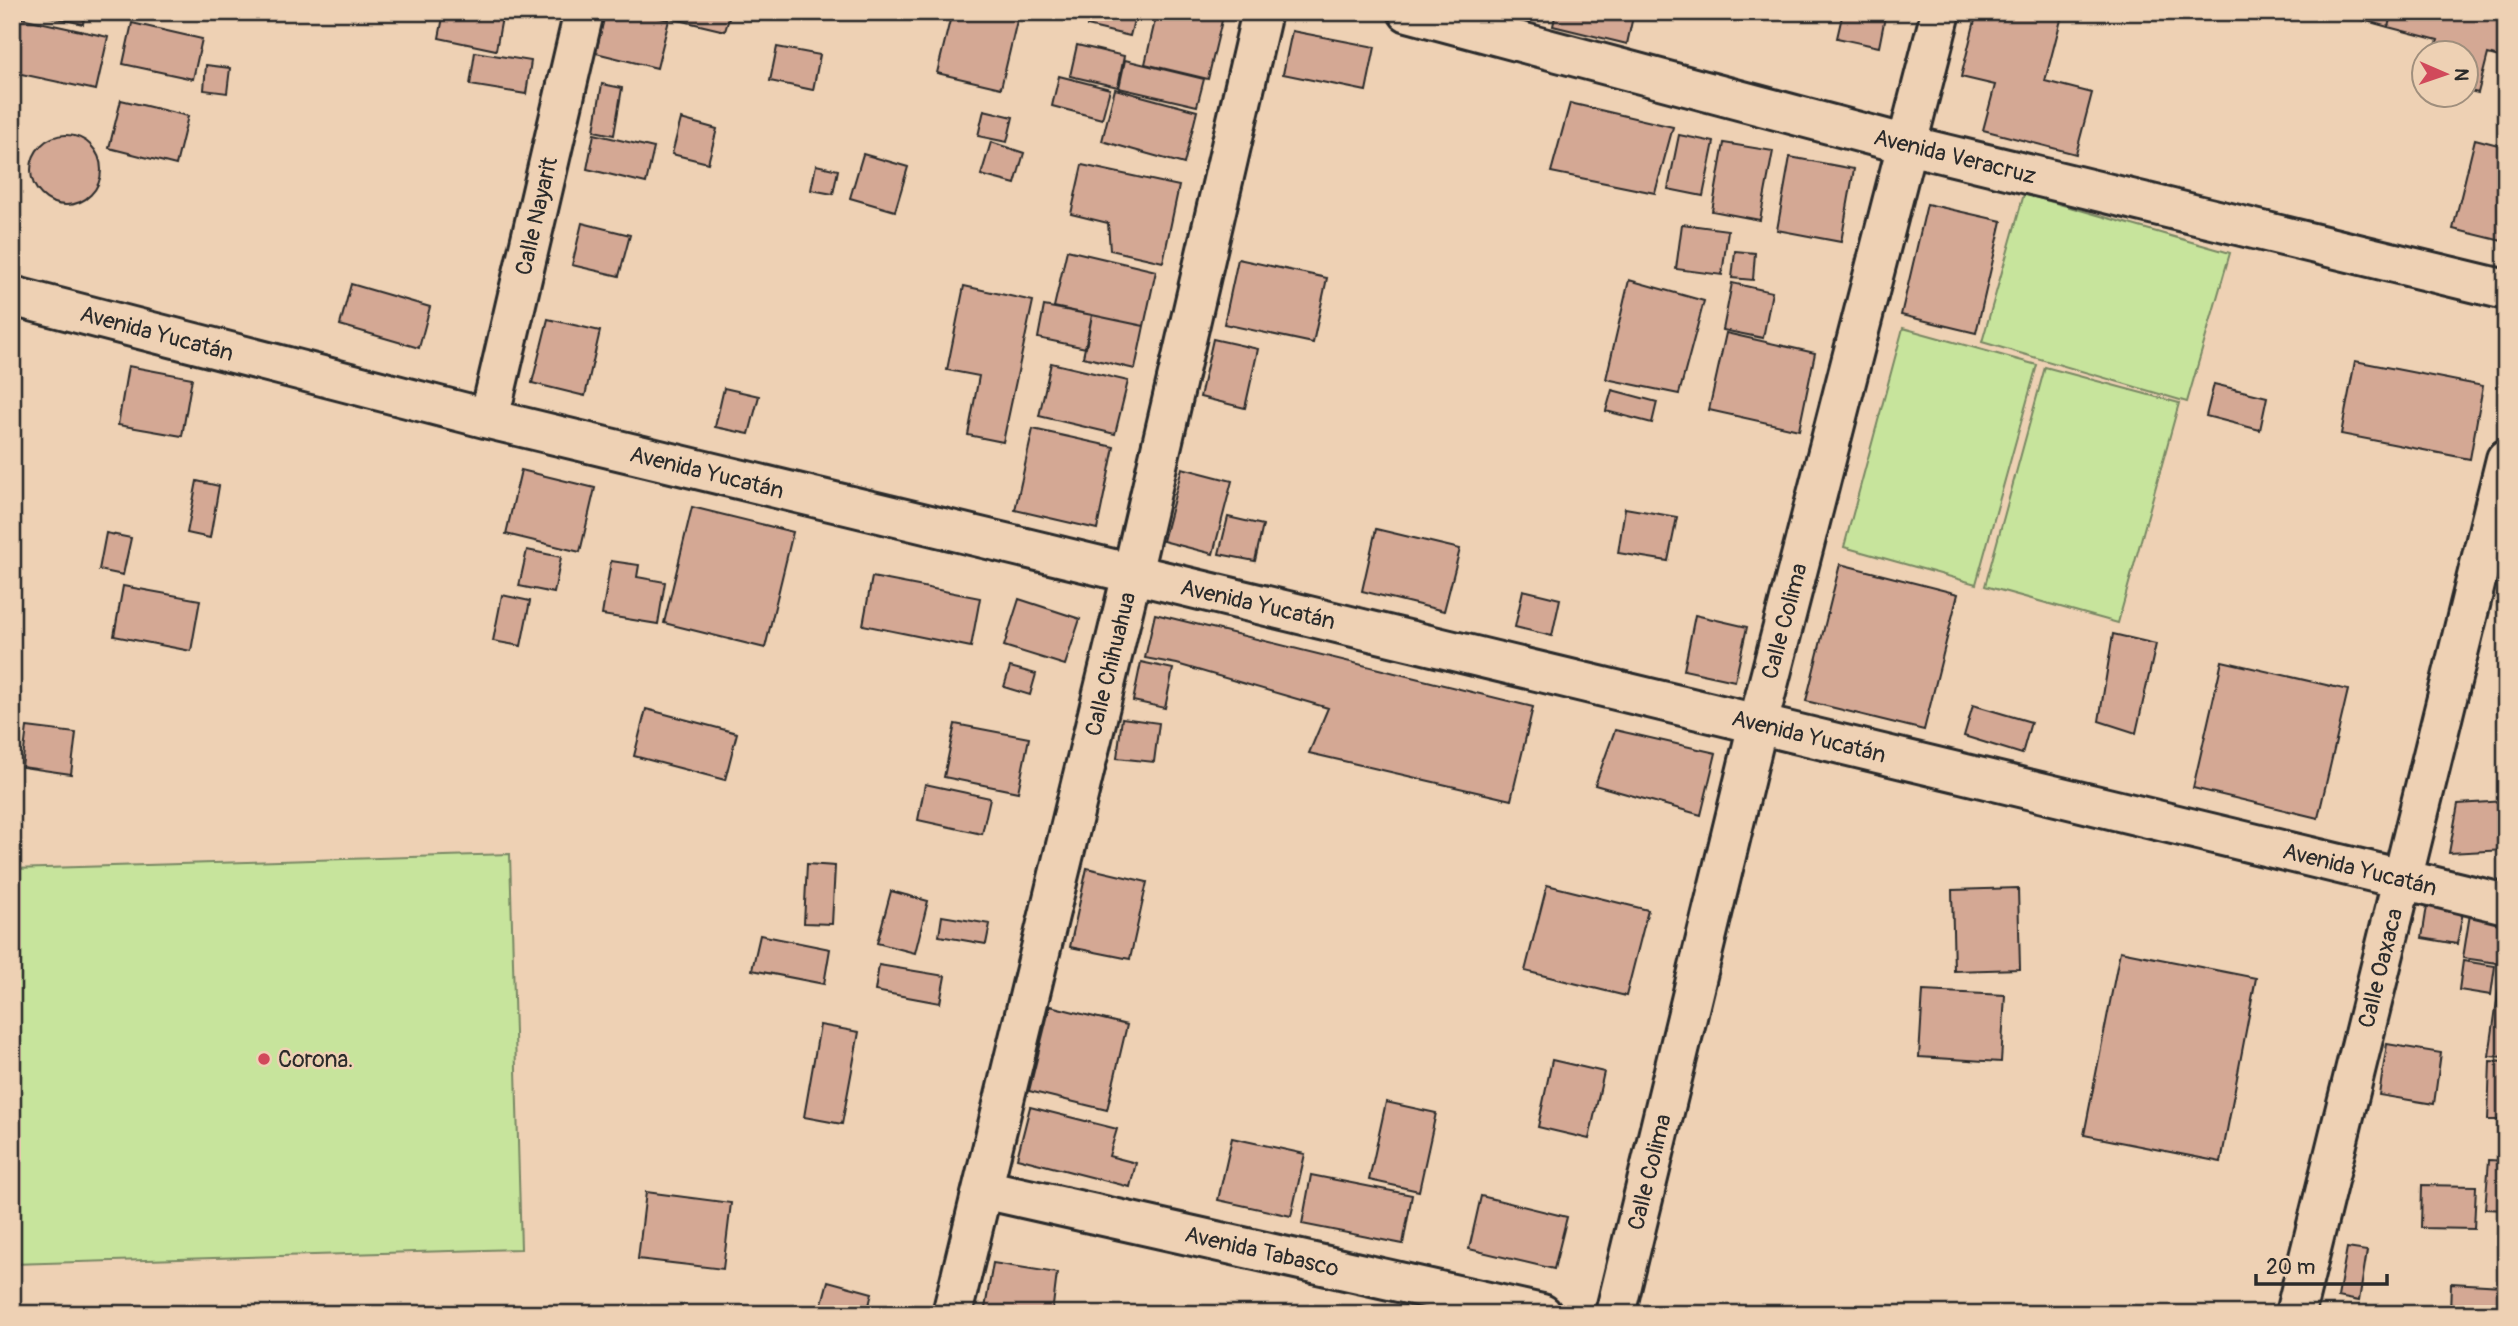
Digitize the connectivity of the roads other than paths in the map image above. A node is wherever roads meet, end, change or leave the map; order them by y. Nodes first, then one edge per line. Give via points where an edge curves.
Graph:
1 (584, 12) edge
2 (1262, 12) edge
3 (1408, 12) edge
4 (1941, 12) edge
5 (1908, 145) junction
6 (2506, 290) edge
7 (12, 296) edge
8 (489, 419) junction
9 (2506, 459) edge
10 (1132, 574) junction
11 (1758, 724) junction
12 (2402, 880) junction
13 (2506, 904) edge
14 (983, 1189) junction
15 (952, 1314) edge
16 (1542, 1314) edge
17 (1615, 1314) edge
18 (2295, 1314) edge

1 - 8 street, Calle Nayarit
2 - 10 street, Calle Chihuahua
3 - 5 street, Avenida Veracruz
4 - 5 street, Calle Colima
5 - 6 street, Avenida Veracruz
5 - 11 street, Calle Colima
7 - 8 street, Avenida Yucatán
8 - 10 street, Avenida Yucatán
9 - 12 street, Calle Oaxaca
10 - 11 street, Avenida Yucatán
10 - 14 street, Calle Chihuahua
11 - 12 street, Avenida Yucatán
11 - 17 street, Calle Colima
12 - 13 street, Avenida Yucatán
12 - 18 street, Calle Oaxaca
14 - 15 street, Calle Chihuahua
14 - 16 street, Avenida Tabasco

